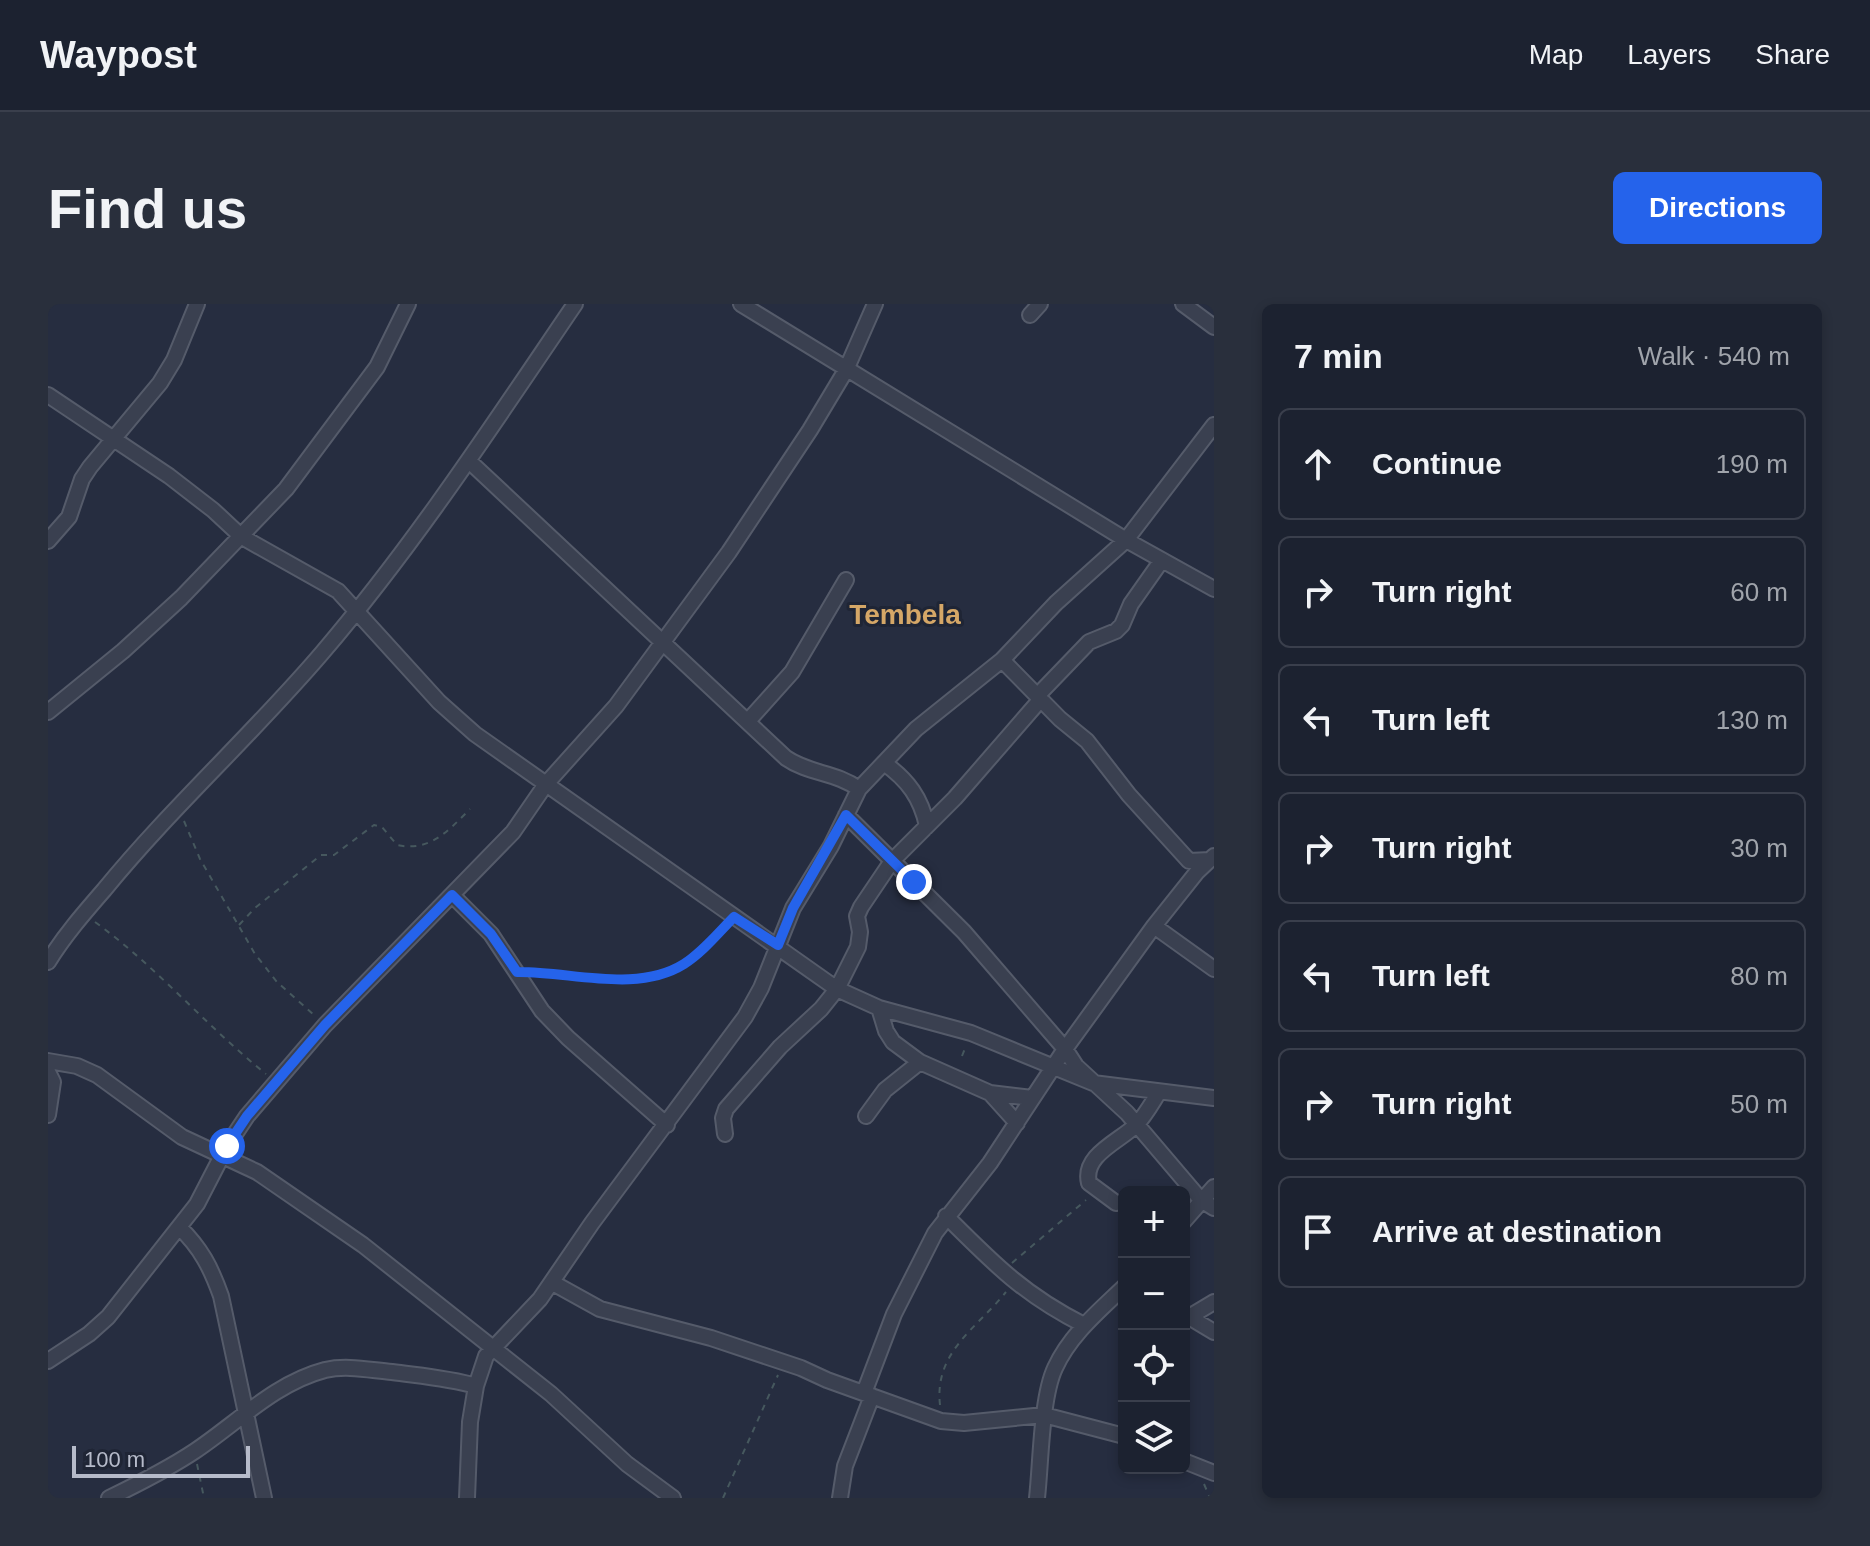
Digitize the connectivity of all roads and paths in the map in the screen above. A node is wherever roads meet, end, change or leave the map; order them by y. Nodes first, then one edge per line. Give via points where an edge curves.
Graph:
1 (197, 304) edge
2 (408, 304) edge
3 (575, 304) edge
4 (741, 304) edge
5 (875, 304) edge
6 (1183, 304) edge
7 (1214, 327) edge
8 (846, 370) junction
9 (48, 395) edge
10 (1214, 425) edge
11 (113, 437) junction
12 (469, 461) junction
13 (242, 537) junction
14 (1126, 540) junction
15 (48, 541) edge
16 (1162, 560) junction
17 (846, 580) dead end
18 (1214, 589) edge
19 (356, 611) junction
20 (664, 642) junction
21 (1002, 660) junction
22 (1039, 697) junction
23 (48, 712) edge
24 (748, 721) junction
25 (884, 763) junction
26 (546, 784) junction
27 (859, 789) junction
28 (177, 806) junction
29 (470, 809) dead end
30 (846, 815) junction
31 (927, 826) junction
32 (1212, 858) edge
33 (892, 861) junction
34 (1189, 861) junction
35 (1186, 885) junction
36 (452, 895) junction
37 (84, 914) junction
38 (734, 917) junction
39 (239, 925) junction
40 (1154, 926) junction
41 (778, 945) junction
42 (48, 962) edge
43 (1214, 969) edge
44 (517, 972) junction
45 (837, 989) junction
46 (879, 1008) junction
47 (325, 1025) junction
48 (1065, 1049) junction
49 (48, 1061) edge
50 (920, 1062) junction
51 (1053, 1066) junction
52 (48, 1072) edge
53 (276, 1082) junction
54 (1093, 1083) junction
55 (1159, 1092) junction
56 (990, 1093) junction
57 (1032, 1098) junction
58 (1214, 1098) edge
59 (48, 1115) edge
60 (866, 1116) dead end
61 (1017, 1123) junction
62 (1136, 1124) junction
63 (667, 1125) junction
64 (725, 1134) dead end
65 (223, 1158) junction
66 (1177, 1173) junction
67 (1176, 1186) edge
68 (1214, 1187) edge
69 (1097, 1190) junction
70 (1116, 1203) dead end
71 (1207, 1204) edge
72 (946, 1216) junction
73 (1190, 1217) edge
74 (179, 1227) junction
75 (1008, 1277) junction
76 (553, 1283) junction
77 (1118, 1293) edge
78 (1214, 1302) edge
79 (1190, 1314) edge
80 (1190, 1318) edge
81 (1084, 1325) junction
82 (1214, 1332) edge
83 (491, 1348) junction
84 (48, 1361) edge
85 (783, 1363) junction
86 (476, 1386) junction
87 (868, 1395) junction
88 (246, 1411) junction
89 (1044, 1415) junction
90 (941, 1421) junction
91 (1118, 1434) edge
92 (194, 1451) junction
93 (1190, 1462) edge
94 (1213, 1468) edge
95 (109, 1498) edge
96 (204, 1498) edge
97 (264, 1498) edge
98 (467, 1498) edge
99 (673, 1498) edge
100 (723, 1498) edge
101 (840, 1498) edge
102 (1037, 1498) edge

1 - 11 street via 160,383
2 - 13 street via 357,397
3 - 12 street
4 - 8 street
5 - 8 street
6 - 7 street
8 - 14 street
8 - 20 street
9 - 11 street
10 - 14 street
11 - 13 street
11 - 15 street via 82,479 69,517
12 - 19 street
12 - 20 street
13 - 19 street via 325,582
13 - 23 street via 123,651
14 - 16 street
14 - 21 street
16 - 18 street
16 - 22 street via 1122,625 1089,642
17 - 24 street via 792,672
19 - 26 street via 455,717
19 - 28 street
20 - 24 street
20 - 26 street
21 - 22 street
21 - 25 street via 916,729
22 - 31 street
22 - 34 street via 1095,750
24 - 27 street via 796,765
25 - 27 street
25 - 31 street via 913,789
26 - 36 street via 513,832
26 - 38 street
27 - 30 street
28 - 37 street
28 - 39 path via 200,859
29 - 39 path via 427,846 397,845 374,825 334,855 321,855
30 - 33 street
30 - 41 street
31 - 33 street
32 - 34 street
32 - 35 street
33 - 45 street via 857,916 858,947
33 - 48 street via 964,932
34 - 35 street
35 - 40 street
36 - 44 street via 491,934
36 - 47 street
37 - 42 street
37 - 53 path via 153,968 235,1050
38 - 41 street
38 - 44 path via 695,957 655,976
39 - 47 path via 265,968
40 - 43 street
40 - 48 street
41 - 45 street
41 - 63 street via 745,1017
44 - 63 street via 542,1011 568,1038
45 - 46 street
45 - 64 street via 726,1109
46 - 50 street via 893,1042
46 - 51 street via 971,1033
47 - 53 street
48 - 51 street
48 - 54 street
49 - 65 street via 97,1075 182,1137
50 - 56 street
50 - 60 street via 885,1090
51 - 54 street
51 - 57 street
52 - 59 street via 53,1082
53 - 65 street via 233,1135
54 - 55 street
54 - 62 street
55 - 58 street
55 - 62 street
56 - 57 street
56 - 61 street
57 - 61 street
61 - 72 street
62 - 66 street
62 - 69 street via 1092,1162 1087,1178
63 - 76 street
65 - 74 street
65 - 83 street via 257,1172 363,1245
66 - 67 street
66 - 71 street
68 - 71 street
69 - 70 street
69 - 75 path
71 - 73 street
72 - 75 street
72 - 87 street via 904,1291 879,1349
74 - 84 street via 108,1317
74 - 88 street via 211,1266
75 - 81 street
75 - 90 path via 989,1313 957,1343 940,1376
76 - 83 street
76 - 85 street via 600,1309
77 - 81 street
78 - 79 street
80 - 82 street
81 - 89 street via 1054,1369
83 - 86 street
83 - 99 street
85 - 87 street
85 - 100 path
86 - 88 street via 443,1377 342,1367 303,1378
86 - 98 street
87 - 90 street
87 - 101 street
88 - 92 street
88 - 97 street
89 - 90 street
89 - 91 street
89 - 102 street
92 - 95 street
92 - 96 path
93 - 94 street

